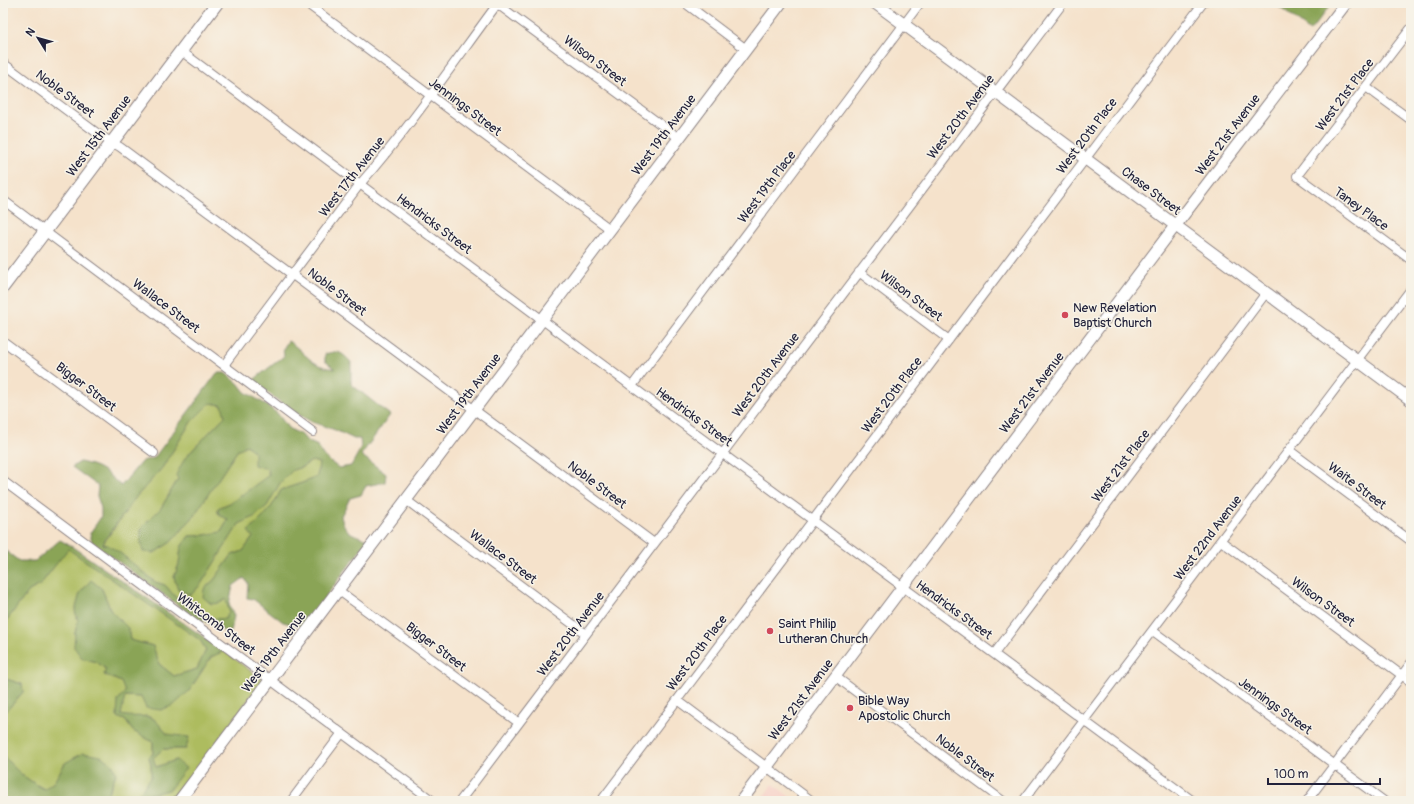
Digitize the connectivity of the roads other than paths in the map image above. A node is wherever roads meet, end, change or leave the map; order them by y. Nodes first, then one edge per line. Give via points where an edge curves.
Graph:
1 (217, 3) edge
2 (306, 3) edge
3 (497, 3) edge
4 (685, 3) edge
5 (781, 3) edge
6 (875, 3) edge
7 (920, 3) edge
8 (1063, 3) edge
9 (1203, 3) edge
10 (1346, 3) edge
11 (904, 24) junction
12 (1411, 28) edge
13 (746, 49) junction
14 (181, 51) junction
15 (3, 63) edge
16 (1366, 87) junction
17 (995, 92) junction
18 (430, 96) junction
19 (1411, 120) edge
20 (679, 138) junction
21 (112, 142) junction
22 (1085, 159) junction
23 (1297, 176) joint
24 (360, 184) junction
25 (3, 200) edge
26 (1175, 226) junction
27 (610, 229) junction
28 (45, 231) junction
29 (1411, 260) edge
30 (859, 272) junction
31 (293, 274) junction
32 (3, 287) edge
33 (1411, 289) edge
34 (1266, 293) junction
35 (542, 319) junction
36 (3, 340) edge
37 (949, 340) junction
38 (1357, 360) junction
39 (224, 365) junction
40 (632, 386) junction
41 (1411, 400) edge
42 (474, 409) junction
43 (314, 432) dead end
44 (1289, 450) junction
45 (154, 453) dead end
46 (722, 453) junction
47 (3, 481) edge
48 (406, 500) junction
49 (813, 520) junction
50 (1221, 541) junction
51 (1411, 541) edge
52 (654, 543) junction
53 (903, 587) junction
54 (338, 590) junction
55 (1153, 631) junction
56 (586, 634) junction
57 (994, 654) junction
58 (1411, 663) edge
59 (1402, 675) junction
60 (836, 677) junction
61 (271, 680) junction
62 (1411, 682) edge
63 (677, 700) junction
64 (1085, 721) junction
65 (519, 724) junction
66 (342, 733) junction
67 (1334, 765) junction
68 (767, 767) junction
69 (179, 801) edge
70 (291, 801) edge
71 (433, 801) edge
72 (460, 801) edge
73 (601, 801) edge
74 (741, 801) edge
75 (812, 801) edge
76 (1003, 801) edge
77 (1023, 801) edge
78 (1193, 801) edge
79 (1307, 801) edge
80 (1384, 801) edge

1 - 14 main road, West 15th Avenue
2 - 18 street, Jennings Street
3 - 18 street, West 17th Avenue
3 - 20 street, Wilson Street
4 - 13 street
5 - 13 street, West 19th Avenue
6 - 11 street, Chase Street
7 - 11 street, West 19th Place
8 - 17 street, West 20th Avenue
9 - 22 street, West 20th Place
10 - 26 street, West 21st Avenue
11 - 17 street, Chase Street
11 - 40 street, West 19th Place
12 - 16 street, West 21st Place
13 - 20 street, West 19th Avenue
14 - 21 main road, West 15th Avenue
14 - 24 street, Hendricks Street
15 - 21 street, Noble Street
16 - 19 street
16 - 23 street, West 21st Place
17 - 22 street, Chase Street
17 - 30 street, West 20th Avenue
18 - 24 street, West 17th Avenue
18 - 27 street, Jennings Street
20 - 27 street, West 19th Avenue
21 - 28 main road, West 15th Avenue
21 - 31 street, Noble Street
22 - 26 street, Chase Street
22 - 37 street, West 20th Place
23 - 29 street, Taney Place
24 - 31 street, West 17th Avenue
24 - 35 street, Hendricks Street
25 - 28 street, Wallace Street
26 - 34 street, Chase Street
26 - 53 street, West 21st Avenue
27 - 35 street, West 19th Avenue
28 - 32 main road, West 15th Avenue
28 - 39 street, Wallace Street
30 - 37 street, Wilson Street
30 - 46 street, West 20th Avenue
31 - 39 street, West 17th Avenue
31 - 42 street, Noble Street
33 - 38 street, West 22nd Avenue
34 - 38 street, Chase Street
34 - 57 street, West 21st Place
35 - 40 street, Hendricks Street
35 - 42 street, West 19th Avenue
36 - 45 street, Bigger Street
37 - 49 street, West 20th Place
38 - 41 street, Chase Street
38 - 44 street, West 22nd Avenue
39 - 43 street, Wallace Street
40 - 46 street, Hendricks Street
42 - 48 street, West 19th Avenue
42 - 52 street, Noble Street
44 - 50 street, West 22nd Avenue
44 - 51 street, Waite Street
46 - 49 street, Hendricks Street
46 - 52 street, West 20th Avenue
47 - 61 street, Whitcomb Street
48 - 54 street, West 19th Avenue
48 - 56 street, Wallace Street
49 - 53 street, Hendricks Street
49 - 63 street, West 20th Place
50 - 55 street, West 22nd Avenue
50 - 59 street, Wilson Street
52 - 56 street, West 20th Avenue
53 - 57 street, Hendricks Street
53 - 60 street, West 21st Avenue
54 - 61 street, West 19th Avenue
54 - 65 street, Bigger Street
55 - 64 street, West 22nd Avenue
55 - 67 street, Jennings Street
56 - 65 street, West 20th Avenue
57 - 64 street, Hendricks Street
58 - 59 street
59 - 62 street, Wilson Street
59 - 67 street
60 - 68 street, West 21st Avenue
60 - 76 street, Noble Street
61 - 66 street, Whitcomb Street
61 - 69 street, West 19th Avenue
63 - 68 street
63 - 73 street, West 20th Place
64 - 77 street, West 22nd Avenue
64 - 78 street, Hendricks Street
65 - 72 street, West 20th Avenue
66 - 70 street
66 - 71 street, Whitcomb Street
67 - 79 street
67 - 80 street, Jennings Street
68 - 74 street, West 21st Avenue
68 - 75 street

